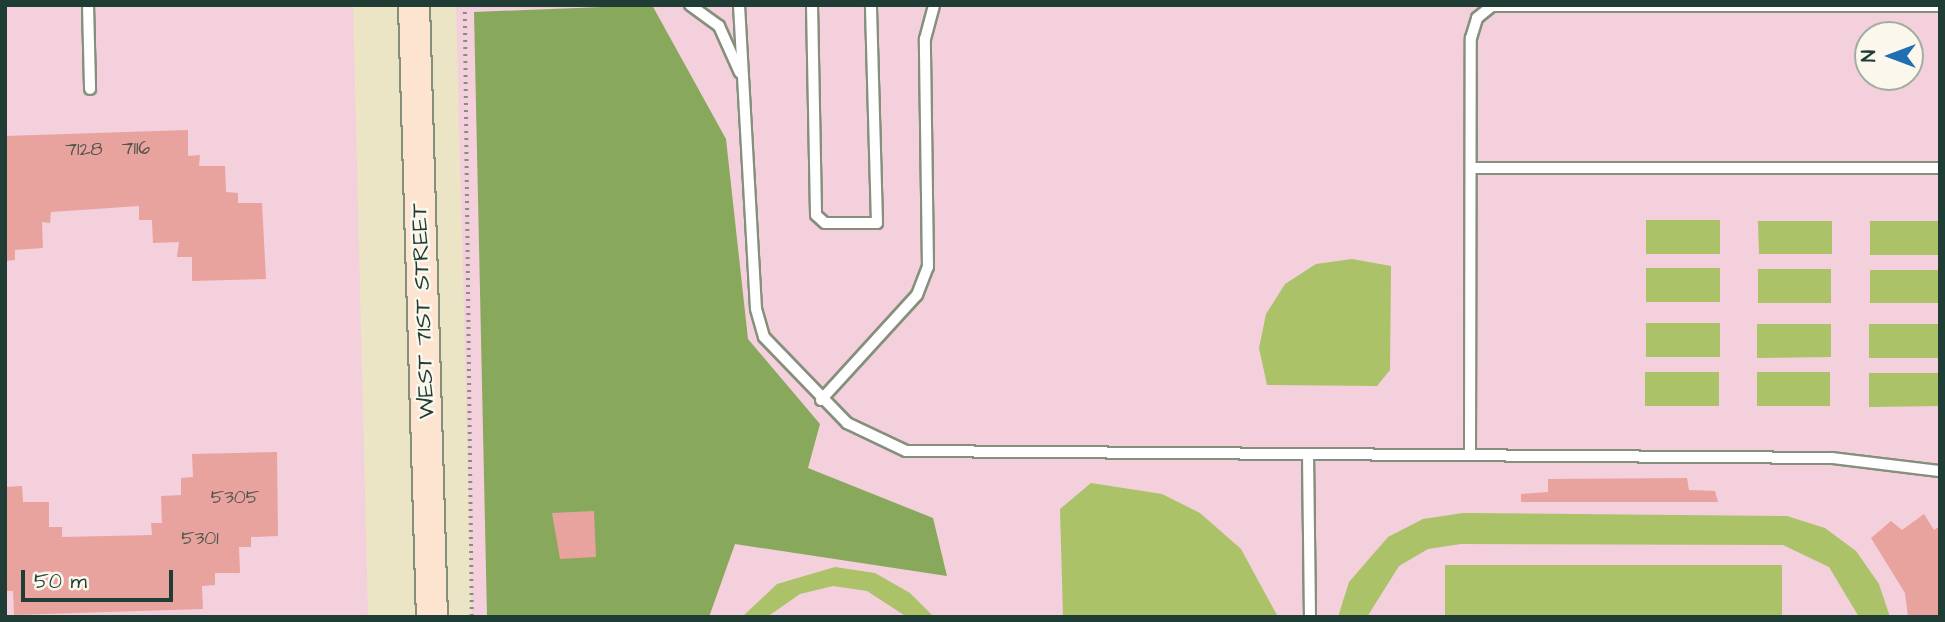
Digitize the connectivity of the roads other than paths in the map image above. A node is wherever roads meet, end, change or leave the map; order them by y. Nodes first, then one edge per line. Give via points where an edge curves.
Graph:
1 (88, 5) edge
2 (414, 5) edge
3 (690, 5) edge
4 (739, 5) edge
5 (811, 5) edge
6 (871, 5) edge
7 (934, 5) edge
8 (1940, 6) edge
9 (90, 89) dead end
10 (748, 120) junction
11 (1471, 168) junction
12 (1940, 168) edge
13 (821, 400) junction
14 (1308, 454) junction
15 (1470, 455) junction
16 (1940, 471) edge
17 (432, 617) edge
18 (1310, 617) edge

1 - 9 lane
2 - 17 main road, WEST 71ST STREET
3 - 10 lane via 719,26 738,61
4 - 10 lane
5 - 6 lane via 816,215 825,223 877,223
7 - 13 lane via 925,40 928,267 917,295
8 - 11 lane via 1492,6 1477,18 1471,38
10 - 13 lane via 756,309 764,337
11 - 12 lane
11 - 15 lane
13 - 14 lane via 847,424 906,451
14 - 15 lane
14 - 18 lane
15 - 16 lane via 1832,458

